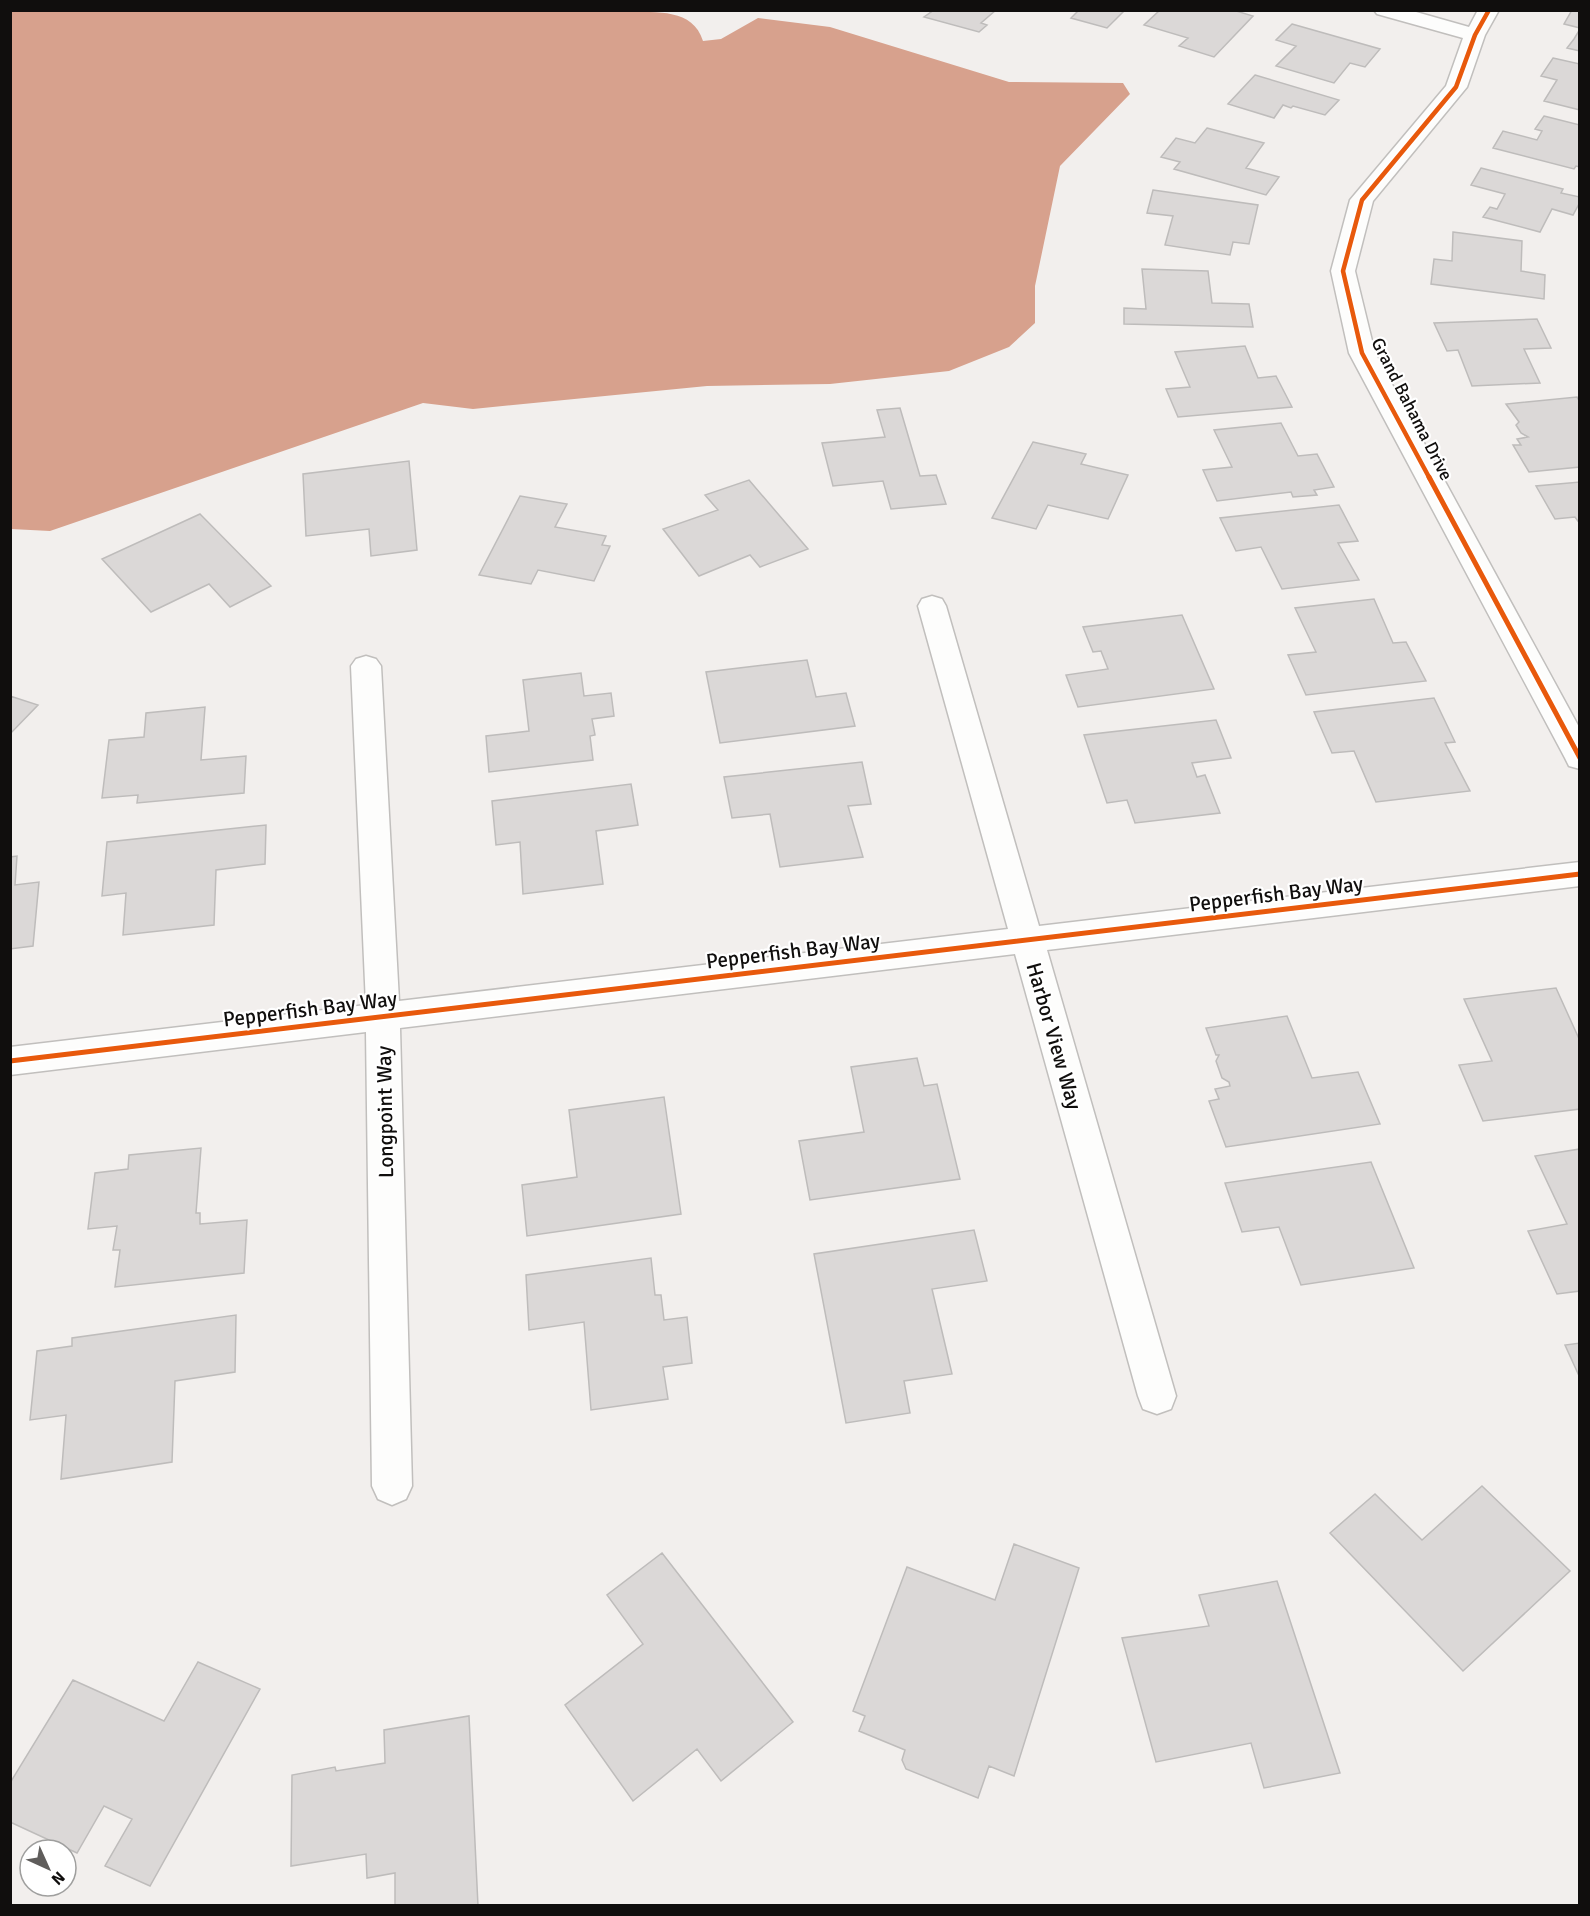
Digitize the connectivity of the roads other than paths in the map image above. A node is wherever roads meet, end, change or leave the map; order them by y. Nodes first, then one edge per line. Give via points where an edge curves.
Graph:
1 (1384, 10) edge
2 (1489, 10) edge
3 (1475, 35) junction
4 (932, 606) dead end
5 (366, 666) dead end
6 (1580, 758) edge
7 (1580, 874) edge
8 (1027, 940) junction
9 (383, 1017) junction
10 (10, 1062) edge
11 (1157, 1396) dead end
12 (392, 1486) dead end

1 - 3 street
2 - 3 street, Grand Bahama Drive
3 - 6 street, Grand Bahama Drive via 1456,87 1362,200 1343,271 1362,353
4 - 8 street, Harbor View Way
5 - 9 street, Longpoint Way
7 - 8 street, Pepperfish Bay Way
8 - 9 street, Pepperfish Bay Way
8 - 11 street, Harbor View Way
9 - 10 street, Pepperfish Bay Way
9 - 12 street, Longpoint Way

